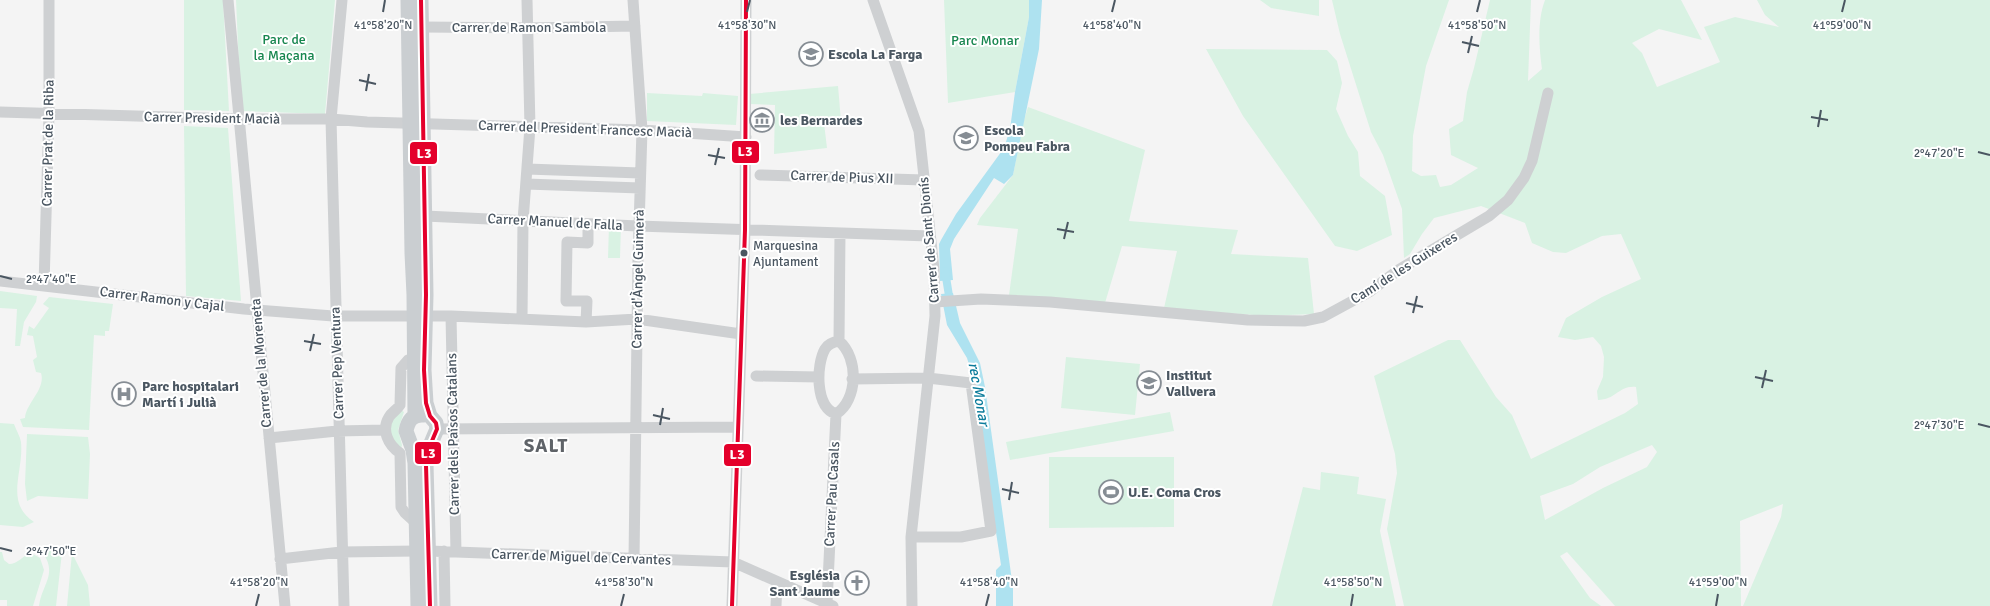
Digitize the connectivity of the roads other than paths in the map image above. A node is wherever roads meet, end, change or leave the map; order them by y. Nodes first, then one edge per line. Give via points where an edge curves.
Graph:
1 (50, 0) edge
2 (228, 0) edge
3 (342, 0) edge
4 (408, 0) edge
5 (421, 0) edge
6 (527, 0) edge
7 (633, 0) edge
8 (746, 0) edge
9 (873, 0) edge
10 (635, 26) junction
11 (422, 27) junction
12 (528, 28) junction
13 (1548, 93) dead end
14 (0, 112) edge
15 (49, 113) junction
16 (238, 119) junction
17 (331, 119) junction
18 (417, 124) junction
19 (530, 127) junction
20 (642, 130) junction
21 (746, 137) junction
22 (527, 169) junction
23 (640, 173) junction
24 (760, 175) dead end
25 (924, 180) junction
26 (526, 184) junction
27 (640, 188) junction
28 (425, 216) junction
29 (523, 221) junction
30 (588, 224) junction
31 (638, 226) junction
32 (745, 230) junction
33 (840, 233) junction
34 (929, 236) junction
35 (0, 281) edge
36 (44, 285) junction
37 (937, 302) junction
38 (256, 310) junction
39 (335, 316) junction
40 (419, 316) junction
41 (451, 316) junction
42 (637, 319) junction
43 (522, 320) junction
44 (586, 322) junction
45 (741, 334) junction
46 (838, 341) junction
47 (414, 358) junction
48 (756, 376) dead end
49 (820, 377) junction
50 (928, 378) junction
51 (852, 379) junction
52 (836, 414) junction
53 (415, 415) junction
54 (635, 427) junction
55 (738, 427) junction
56 (433, 429) junction
57 (453, 429) junction
58 (385, 430) junction
59 (338, 431) junction
60 (269, 438) junction
61 (410, 440) junction
62 (416, 523) junction
63 (911, 536) junction
64 (430, 551) junction
65 (343, 552) junction
66 (456, 552) junction
67 (280, 559) junction
68 (634, 559) junction
69 (733, 562) junction
70 (777, 582) junction
71 (830, 605) edge
72 (285, 606) edge
73 (344, 606) edge
74 (418, 606) edge
75 (430, 606) edge
76 (445, 606) edge
77 (732, 606) edge
78 (776, 606) edge
79 (912, 606) edge

1 - 15 street, Carrer Prat de la Riba
2 - 16 street, Carrer de la Moreneta
3 - 17 street, Carrer Pep Ventura
4 - 18 main road
5 - 11 main road
6 - 12 street
7 - 10 street, Carrer d'Àngel Guimerà
8 - 21 street
9 - 25 street, Carrer de Sant Dionís via 919,131
10 - 12 street, Carrer de Ramon Sambola
10 - 20 street, Carrer d'Àngel Guimerà
11 - 12 street, Carrer de Ramon Sambola
11 - 18 main road
12 - 19 street
13 - 37 street, Camí de les Guixeres via 1532,161 1508,200 1489,216 1323,317 1304,321 1248,320 1050,302 981,299
14 - 15 street, Carrer President Macià
15 - 16 street, Carrer President Macià
15 - 36 street, Carrer Prat de la Riba
16 - 17 street, Carrer President Macià
16 - 38 street, Carrer de la Moreneta
17 - 18 street, Carrer President Macià
17 - 39 street, Carrer Pep Ventura
18 - 19 street, Carrer del President Francesc Macià
18 - 28 main road
18 - 40 main road
19 - 20 street, Carrer del President Francesc Macià
19 - 22 street
20 - 21 street, Carrer del President Francesc Macià
20 - 23 street, Carrer d'Àngel Guimerà
21 - 32 street
22 - 23 street
22 - 26 street
23 - 27 street, Carrer d'Àngel Guimerà
24 - 25 street, Carrer de Pius XII
25 - 34 street, Carrer de Sant Dionís
26 - 27 street
26 - 29 street
27 - 31 street, Carrer d'Àngel Guimerà
28 - 29 street, Carrer Manuel de Falla
28 - 40 main road
29 - 30 street, Carrer Manuel de Falla
29 - 43 street
30 - 31 street, Carrer Manuel de Falla
30 - 44 street via 588,243 567,242 566,301 587,301
31 - 32 street, Carrer Manuel de Falla
31 - 42 street, Carrer d'Àngel Guimerà
32 - 33 street, Carrer Manuel de Falla
32 - 45 street
33 - 34 street, Carrer Manuel de Falla
33 - 46 street
34 - 37 street, Carrer de Sant Dionís
35 - 36 street, Carrer Ramon y Cajal
36 - 38 street, Carrer Ramon y Cajal
37 - 50 street, Carrer de Sant Dionís
38 - 39 street, Carrer Ramon y Cajal
38 - 60 street, Carrer de la Moreneta
39 - 40 street, Carrer Ramon y Cajal
39 - 59 street, Carrer Pep Ventura
40 - 41 street, Carrer Ramon y Cajal
40 - 47 main road
40 - 56 main road via 426,398
41 - 43 street, Carrer Ramon y Cajal
41 - 57 street, Carrer dels Països Catalans
42 - 44 street, Carrer Ramon y Cajal
42 - 45 street, Carrer Ramon y Cajal
42 - 54 street, Carrer d'Àngel Guimerà
43 - 44 street, Carrer Ramon y Cajal
45 - 55 street
46 - 49 street via 824,350
46 - 51 street via 850,357
47 - 53 main road
47 - 58 street via 401,368 400,405 390,416
48 - 49 street
49 - 52 street via 823,404
50 - 51 street
50 - 63 street, Carrer de Sant Dionís
50 - 63 street via 971,383 991,531 961,537
51 - 52 street via 848,402
52 - 71 street, Carrer Pau Casals
53 - 56 main road via 424,415
53 - 61 main road via 406,427
54 - 55 street
54 - 57 street
54 - 68 street, Carrer d'Àngel Guimerà
55 - 69 street
56 - 57 street
56 - 61 main road via 422,443
56 - 64 main road via 426,465
57 - 66 street, Carrer dels Països Catalans
58 - 59 street
58 - 62 street via 389,442 400,453 401,507
59 - 60 street
59 - 65 street, Carrer Pep Ventura
60 - 67 street, Carrer de la Moreneta
61 - 62 main road via 415,462
62 - 64 main road
63 - 79 street, Carrer de Sant Dionís
64 - 65 street, Carrer de Miguel de Cervantes
64 - 66 street, Carrer de Miguel de Cervantes
64 - 74 main road
64 - 75 main road
64 - 76 street
65 - 67 street, Carrer de Miguel de Cervantes
65 - 73 street, Carrer Pep Ventura
66 - 68 street, Carrer de Miguel de Cervantes
67 - 72 street, Carrer de la Moreneta
68 - 69 street, Carrer de Miguel de Cervantes
69 - 70 street
69 - 77 street
70 - 71 street
70 - 78 street

